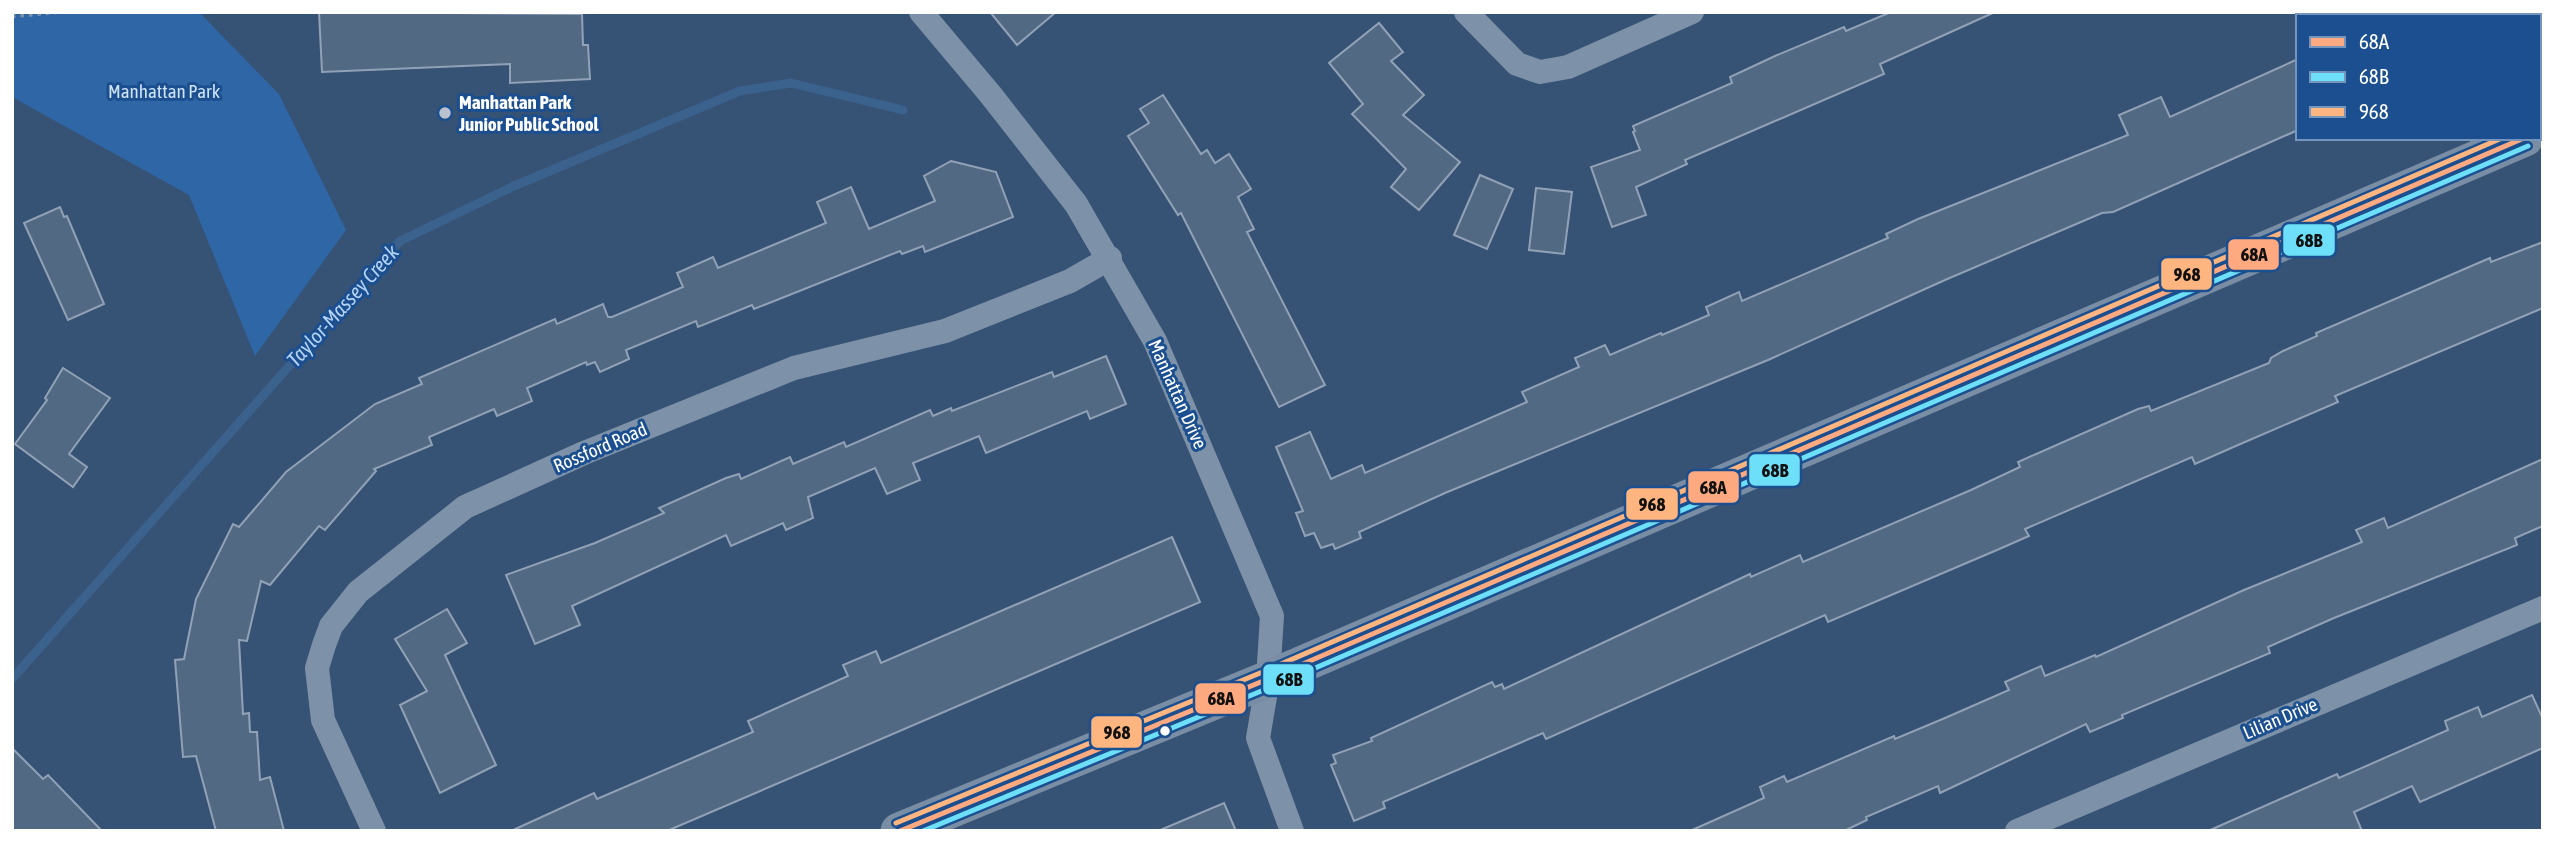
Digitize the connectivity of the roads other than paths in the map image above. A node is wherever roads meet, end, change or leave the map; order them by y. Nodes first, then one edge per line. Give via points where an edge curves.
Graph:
1 (920, 12) edge
2 (1466, 12) edge
3 (1692, 12) edge
4 (2520, 140) edge
5 (1110, 258) junction
6 (2543, 608) edge
7 (1268, 679) junction
8 (374, 831) edge
9 (899, 831) edge
10 (1292, 831) edge
11 (2017, 831) edge

1 - 5 street, Manhattan Drive via 1036,150
2 - 3 street via 1517,64 1541,72 1568,67
4 - 7 main road
5 - 7 street, Manhattan Drive via 1155,341 1272,616
5 - 8 street, Rossford Road via 1070,281 945,331 794,368 465,507 358,592 331,626 317,668 323,720
6 - 11 street, Lilian Drive
7 - 9 main road
7 - 10 street, Manhattan Drive via 1258,738

